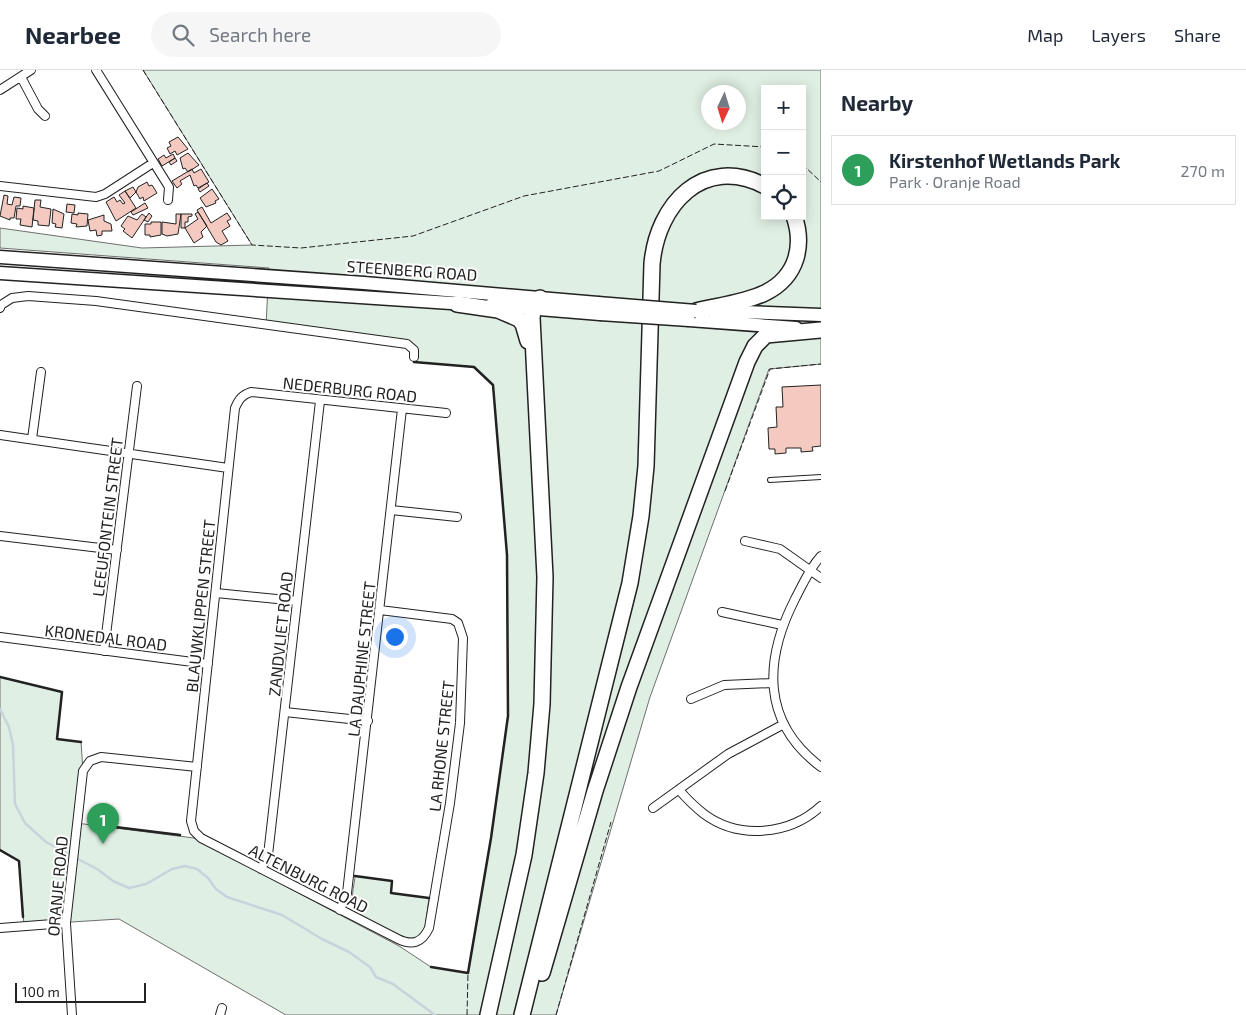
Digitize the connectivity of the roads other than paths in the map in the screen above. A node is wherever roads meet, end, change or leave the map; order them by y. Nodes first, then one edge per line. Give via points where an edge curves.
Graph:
1 (31, 70) edge
2 (96, 70) edge
3 (20, 77) junction
4 (0, 90) edge
5 (45, 116) dead end
6 (153, 163) junction
7 (761, 184) edge
8 (0, 186) edge
9 (168, 200) dead end
10 (795, 220) edge
11 (0, 257) edge
12 (0, 273) edge
13 (536, 303) junction
14 (457, 304) junction
15 (0, 308) edge
16 (693, 315) junction
17 (821, 315) edge
18 (821, 330) edge
19 (414, 357) dead end
20 (41, 372) dead end
21 (534, 374) junction
22 (136, 386) dead end
23 (251, 392) joint
24 (320, 401) junction
25 (402, 409) junction
26 (446, 413) dead end
27 (0, 435) edge
28 (32, 439) junction
29 (129, 453) junction
30 (228, 468) junction
31 (821, 477) edge
32 (770, 480) dead end
33 (391, 510) junction
34 (457, 517) dead end
35 (0, 536) edge
36 (745, 541) dead end
37 (117, 550) junction
38 (821, 556) edge
39 (810, 570) junction
40 (821, 578) edge
41 (216, 594) junction
42 (297, 601) junction
43 (380, 610) junction
44 (722, 612) dead end
45 (782, 625) junction
46 (0, 637) edge
47 (104, 651) junction
48 (208, 664) junction
49 (773, 683) junction
50 (691, 699) dead end
51 (285, 712) junction
52 (368, 721) junction
53 (784, 724) junction
54 (821, 767) edge
55 (197, 768) junction
56 (679, 790) junction
57 (821, 806) edge
58 (653, 808) dead end
59 (194, 831) joint
60 (261, 869) junction
61 (340, 910) junction
62 (66, 923) junction
63 (0, 928) edge
64 (414, 944) joint
65 (72, 1015) edge
66 (488, 1015) edge
67 (522, 1015) edge
68 (529, 1015) edge

1 - 3 street
2 - 6 street
3 - 4 street
3 - 5 street
6 - 8 street via 96,197
6 - 9 street via 169,187
7 - 67 highway via 730,177 712,178 696,184 674,202 656,236 652,264 646,466 628,592
10 - 16 highway via 797,252 790,271 781,282 753,298
11 - 13 main road, STEENBERG ROAD
12 - 14 main road, STEENBERG ROAD
13 - 14 main road, STEENBERG ROAD
13 - 16 main road, STEENBERG ROAD, bridge
13 - 21 highway
14 - 21 highway via 498,310 519,319 527,333
15 - 19 street via 12,298 28,296 96,301 397,343 411,346
16 - 17 main road, STEENBERG ROAD
16 - 18 main road, STEENBERG ROAD
18 - 68 highway via 766,335 755,346 747,362 629,688
20 - 28 street
21 - 66 highway via 545,577 542,704 524,855
22 - 29 street, LEEUFONTEIN STREET
23 - 24 street, NEDERBURG ROAD
23 - 30 street, BLAUWKLIPPEN STREET via 243,394 235,408
24 - 25 street, NEDERBURG ROAD
24 - 42 street, ZANDVLIET ROAD
25 - 26 street, NEDERBURG ROAD
25 - 33 street, LA DAUPHINE STREET
27 - 28 street
28 - 29 street
29 - 30 street
29 - 37 street, LEEUFONTEIN STREET
30 - 41 street, BLAUWKLIPPEN STREET
31 - 32 lane
33 - 34 street
33 - 43 street, LA DAUPHINE STREET
35 - 37 street
36 - 39 street via 772,546
37 - 47 street, LEEUFONTEIN STREET
38 - 39 street
39 - 40 street
39 - 45 street
41 - 42 street
41 - 48 street, BLAUWKLIPPEN STREET
42 - 51 street, ZANDVLIET ROAD
43 - 52 street, LA DAUPHINE STREET
43 - 64 street, LA RHONE STREET via 452,619 458,623 463,638 460,723 450,803 429,928
44 - 45 street
45 - 49 street via 774,651
46 - 47 street, KRONEDAL ROAD
47 - 48 street, KRONEDAL ROAD
48 - 55 street, BLAUWKLIPPEN STREET
49 - 50 street via 724,685
49 - 53 street
51 - 52 street
51 - 60 street, ZANDVLIET ROAD via 268,855
52 - 61 street, LA DAUPHINE STREET via 347,893
53 - 54 street via 802,750
53 - 56 street via 728,754
55 - 59 street, BLAUWKLIPPEN STREET via 191,821
55 - 62 street, ORANJE ROAD via 101,757 90,761 83,771
56 - 57 street via 705,815 721,824 756,832 783,828 810,816
56 - 58 street
59 - 60 street, ALTENBURG ROAD via 201,838
60 - 61 street, ALTENBURG ROAD
61 - 64 street, ALTENBURG ROAD
62 - 63 street
62 - 65 street, ORANJE ROAD

